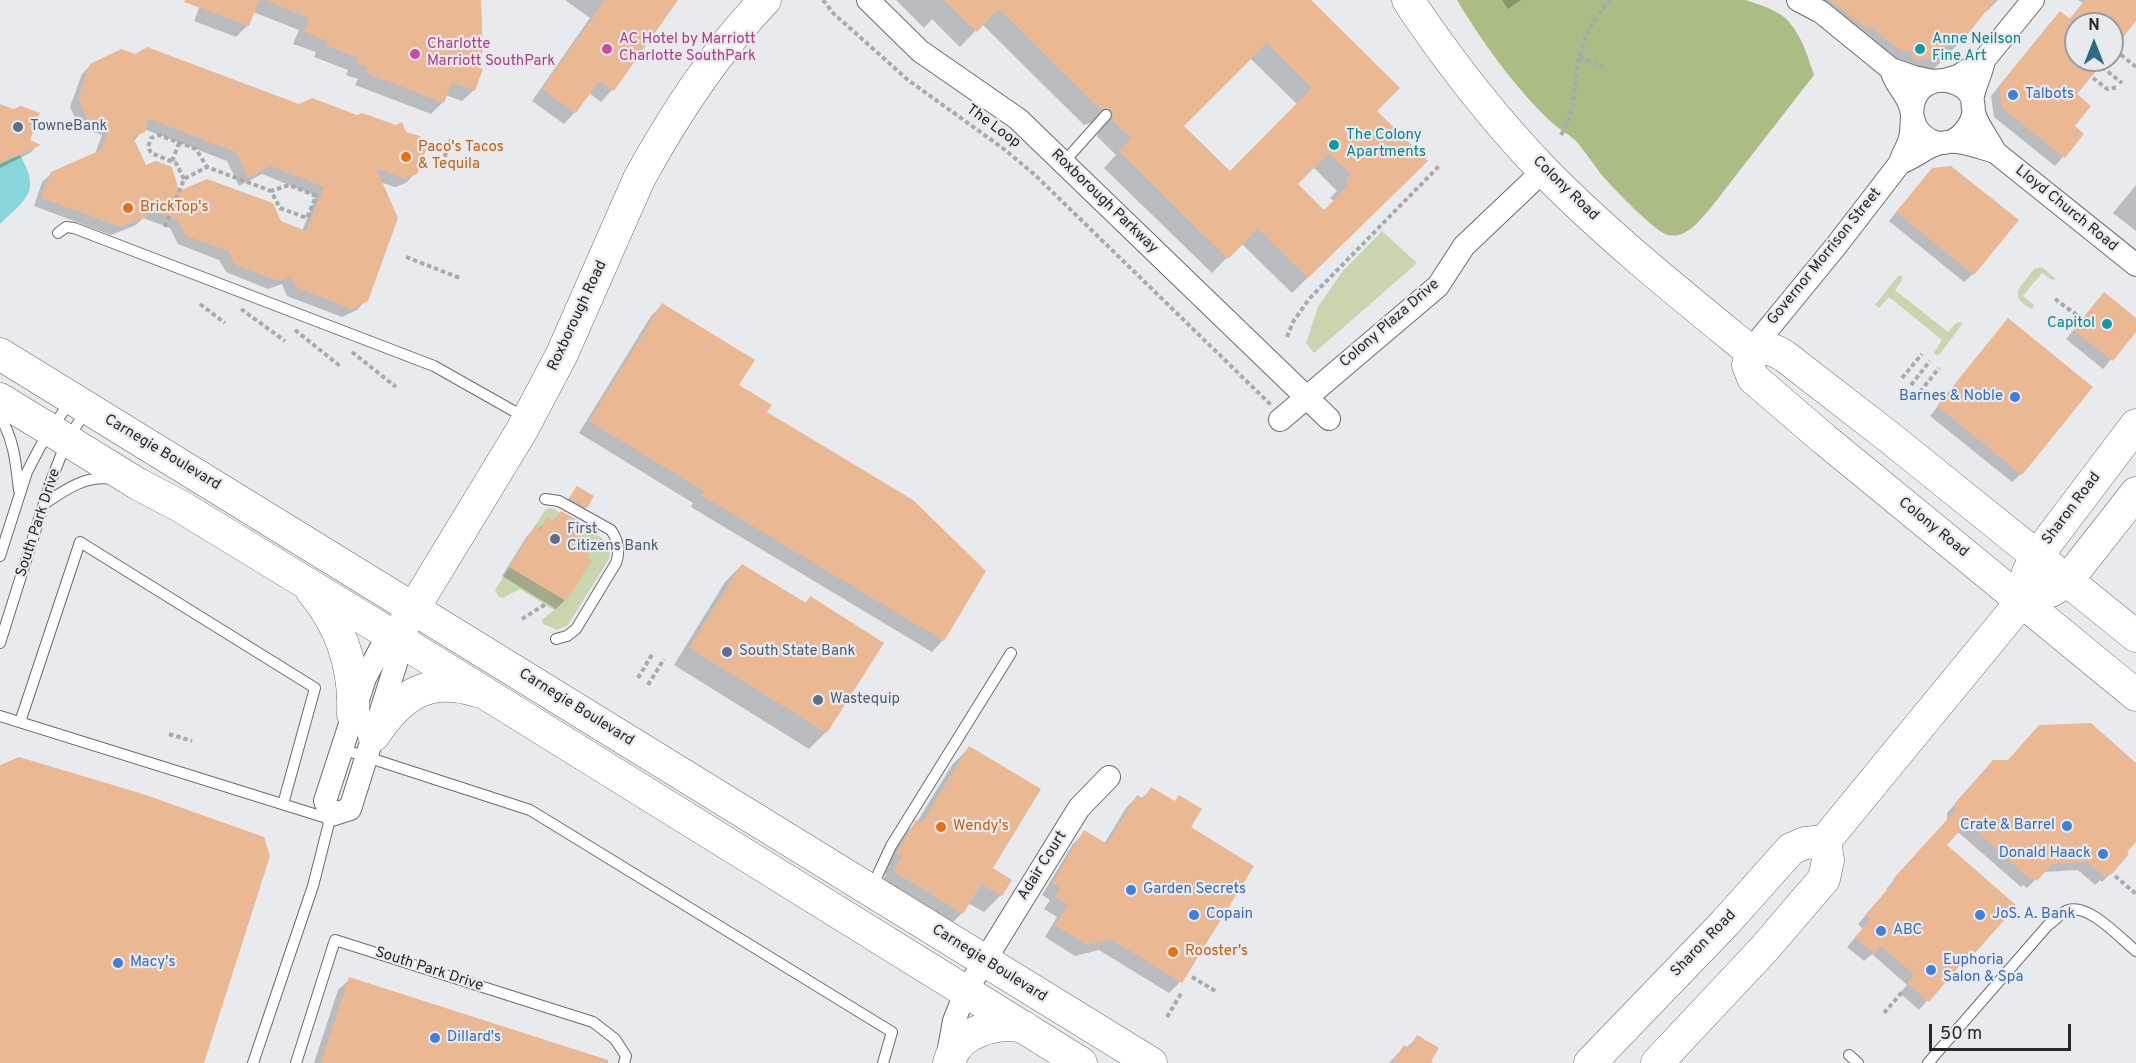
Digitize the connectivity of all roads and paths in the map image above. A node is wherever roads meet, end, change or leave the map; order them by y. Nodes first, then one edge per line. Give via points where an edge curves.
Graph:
1 (765, 0) edge
2 (823, 0) edge
3 (868, 0) edge
4 (1408, 0) edge
5 (1611, 0) edge
6 (1798, 0) edge
7 (2033, 0) edge
8 (1579, 57) junction
9 (2124, 57) edge
10 (1984, 60) junction
11 (2136, 67) edge
12 (1605, 68) dead end
13 (1891, 69) junction
14 (2107, 72) edge
15 (2093, 78) dead end
16 (1938, 81) junction
17 (1973, 105) junction
18 (1912, 114) junction
19 (1106, 115) dead end
20 (1561, 135) dead end
21 (452, 136) dead end
22 (179, 142) junction
23 (1947, 142) junction
24 (1995, 152) junction
25 (172, 161) junction
26 (1063, 163) junction
27 (1900, 163) junction
28 (442, 164) dead end
29 (1439, 166) dead end
30 (207, 167) junction
31 (1544, 170) junction
32 (184, 179) junction
33 (270, 191) junction
34 (165, 227) dead end
35 (58, 233) dead end
36 (406, 257) dead end
37 (2136, 265) edge
38 (460, 278) dead end
39 (2055, 299) dead end
40 (200, 304) dead end
41 (238, 306) dead end
42 (2078, 316) dead end
43 (225, 323) dead end
44 (295, 329) dead end
45 (1287, 337) dead end
46 (285, 342) dead end
47 (1750, 351) junction
48 (352, 352) dead end
49 (0, 354) edge
50 (1922, 354) dead end
51 (1930, 361) dead end
52 (340, 366) dead end
53 (1939, 368) dead end
54 (1902, 378) dead end
55 (1911, 385) dead end
56 (396, 387) dead end
57 (1920, 392) dead end
58 (1306, 396) junction
59 (0, 399) edge
60 (79, 403) junction
61 (1276, 413) joint
62 (0, 417) edge
63 (528, 419) junction
64 (1329, 419) dead end
65 (2136, 425) edge
66 (59, 435) junction
67 (138, 484) junction
68 (2136, 493) edge
69 (20, 496) junction
70 (544, 499) dead end
71 (44, 504) junction
72 (0, 556) edge
73 (2037, 556) junction
74 (298, 578) junction
75 (2067, 581) junction
76 (2022, 601) junction
77 (549, 602) dead end
78 (413, 608) junction
79 (522, 619) dead end
80 (2136, 636) edge
81 (396, 638) junction
82 (556, 639) dead end
83 (0, 643) edge
84 (653, 653) dead end
85 (1011, 653) dead end
86 (664, 659) dead end
87 (638, 678) dead end
88 (648, 685) dead end
89 (489, 695) junction
90 (2136, 695) edge
91 (0, 716) edge
92 (20, 722) junction
93 (169, 734) dead end
94 (365, 735) junction
95 (192, 741) dead end
96 (342, 749) junction
97 (1109, 777) dead end
98 (283, 804) junction
99 (331, 817) junction
100 (1825, 842) junction
101 (1786, 855) junction
102 (2115, 876) dead end
103 (870, 890) junction
104 (2136, 894) edge
105 (2136, 951) edge
106 (984, 960) junction
107 (1192, 977) dead end
108 (966, 991) junction
109 (1903, 991) dead end
110 (1182, 992) dead end
111 (1217, 992) dead end
112 (1884, 1013) dead end
113 (1167, 1017) dead end
114 (1024, 1027) junction
115 (1690, 1028) junction
116 (1850, 1055) dead end
117 (253, 1063) edge
118 (296, 1063) edge
119 (624, 1063) edge
120 (883, 1063) edge
121 (948, 1063) edge
122 (1081, 1063) edge
123 (1151, 1063) edge
124 (1590, 1063) edge
125 (1657, 1063) edge
126 (1858, 1063) edge
127 (1928, 1063) edge

1 - 63 street, Roxborough Road via 712,62 654,152 562,354
2 - 61 path, The Loop via 908,80 1035,175
3 - 26 street, Roxborough Parkway via 920,51 1018,119
4 - 31 street, Colony Road via 1462,75
5 - 8 path via 1591,27
6 - 13 street via 1821,12
7 - 10 street, Governor Morrison Street
8 - 12 path
8 - 20 path via 1573,106
9 - 11 path
10 - 16 street, Governor Morrison Street
10 - 17 street, Governor Morrison Street
13 - 16 street
13 - 18 street
14 - 15 path via 2121,85 2107,89
16 - 17 street via 1962,87
16 - 18 street, Governor Morrison Street via 1920,91
17 - 23 street, Governor Morrison Street via 1969,127
17 - 24 street, Lloyd Church Road
18 - 23 street via 1915,125 1925,136
18 - 27 street, Governor Morrison Street via 1911,134
19 - 26 lane
21 - 28 path
22 - 25 path
22 - 25 path via 159,135 151,138 151,153
22 - 30 path via 196,149
23 - 24 street, Lloyd Church Road
23 - 27 street, Governor Morrison Street
24 - 37 street, Lloyd Church Road
25 - 32 path
26 - 58 street, Roxborough Parkway
27 - 47 street, Governor Morrison Street
29 - 45 path via 1309,299
30 - 32 path
30 - 33 path
31 - 47 street, Colony Road via 1666,283
31 - 58 street, Colony Plaza Drive via 1464,246 1438,286
32 - 34 path
33 - 33 path via 280,208 307,218 316,196 289,185
35 - 63 lane via 66,227 74,228 434,366
36 - 38 path
39 - 42 path
40 - 43 path
41 - 46 path
44 - 52 path
47 - 73 street via 1768,348 1778,352
47 - 76 street, Colony Road via 1748,364 1753,378
48 - 56 path
49 - 60 street, Carnegie Boulevard
50 - 54 path
51 - 55 path
53 - 57 path
58 - 61 street, Colony Plaza Drive
58 - 64 street, Roxborough Parkway
59 - 66 street
60 - 66 lane, South Park Drive
60 - 66 lane, South Park Drive
60 - 78 street, Carnegie Boulevard
62 - 69 lane via 13,445
63 - 78 street, Roxborough Road
65 - 73 street, Sharon Road
66 - 67 street
66 - 69 lane, South Park Drive via 27,472
66 - 71 lane, South Park Drive
67 - 71 lane via 103,478 85,480
67 - 74 street
68 - 75 street
69 - 72 lane, South Park Drive
70 - 82 lane via 559,501 611,530 619,555 576,629
71 - 83 lane, South Park Drive
73 - 75 street
73 - 76 street, Sharon Road via 2025,582
74 - 81 street
74 - 94 street via 326,609 346,648
75 - 76 street via 2046,594
75 - 80 street
76 - 90 street, Colony Road
76 - 100 street, Sharon Road
77 - 79 path
78 - 81 street, Roxborough Road
78 - 103 street, Carnegie Boulevard
81 - 89 street
81 - 94 street via 378,651 365,678
84 - 87 path
85 - 103 lane via 891,846
86 - 88 path
89 - 94 street via 451,686 418,691
89 - 108 street
91 - 92 lane
92 - 98 lane
92 - 98 lane via 80,542 315,688
93 - 95 path
94 - 96 street
94 - 96 lane
94 - 99 street via 350,809
94 - 120 lane via 530,810 892,1032
96 - 99 street via 325,801
97 - 106 street, Adair Court via 1079,808
98 - 99 lane
99 - 117 lane via 313,886
100 - 101 street, Sharon Road via 1800,844
100 - 115 street via 1828,860 1824,879
101 - 115 street via 1793,877 1789,887 1690,1005
101 - 124 street, Sharon Road
102 - 104 path
103 - 106 street, Carnegie Boulevard
105 - 127 lane via 2087,911 2067,910 2048,925
106 - 108 street
106 - 123 street, Carnegie Boulevard
107 - 111 path
108 - 114 street
108 - 121 street via 954,1021
109 - 112 path
110 - 113 path
114 - 121 street via 1005,1024 977,1032 958,1046
114 - 122 street
115 - 125 street
116 - 126 lane
118 - 119 lane, South Park Drive via 335,940 593,1022 615,1039 626,1056

